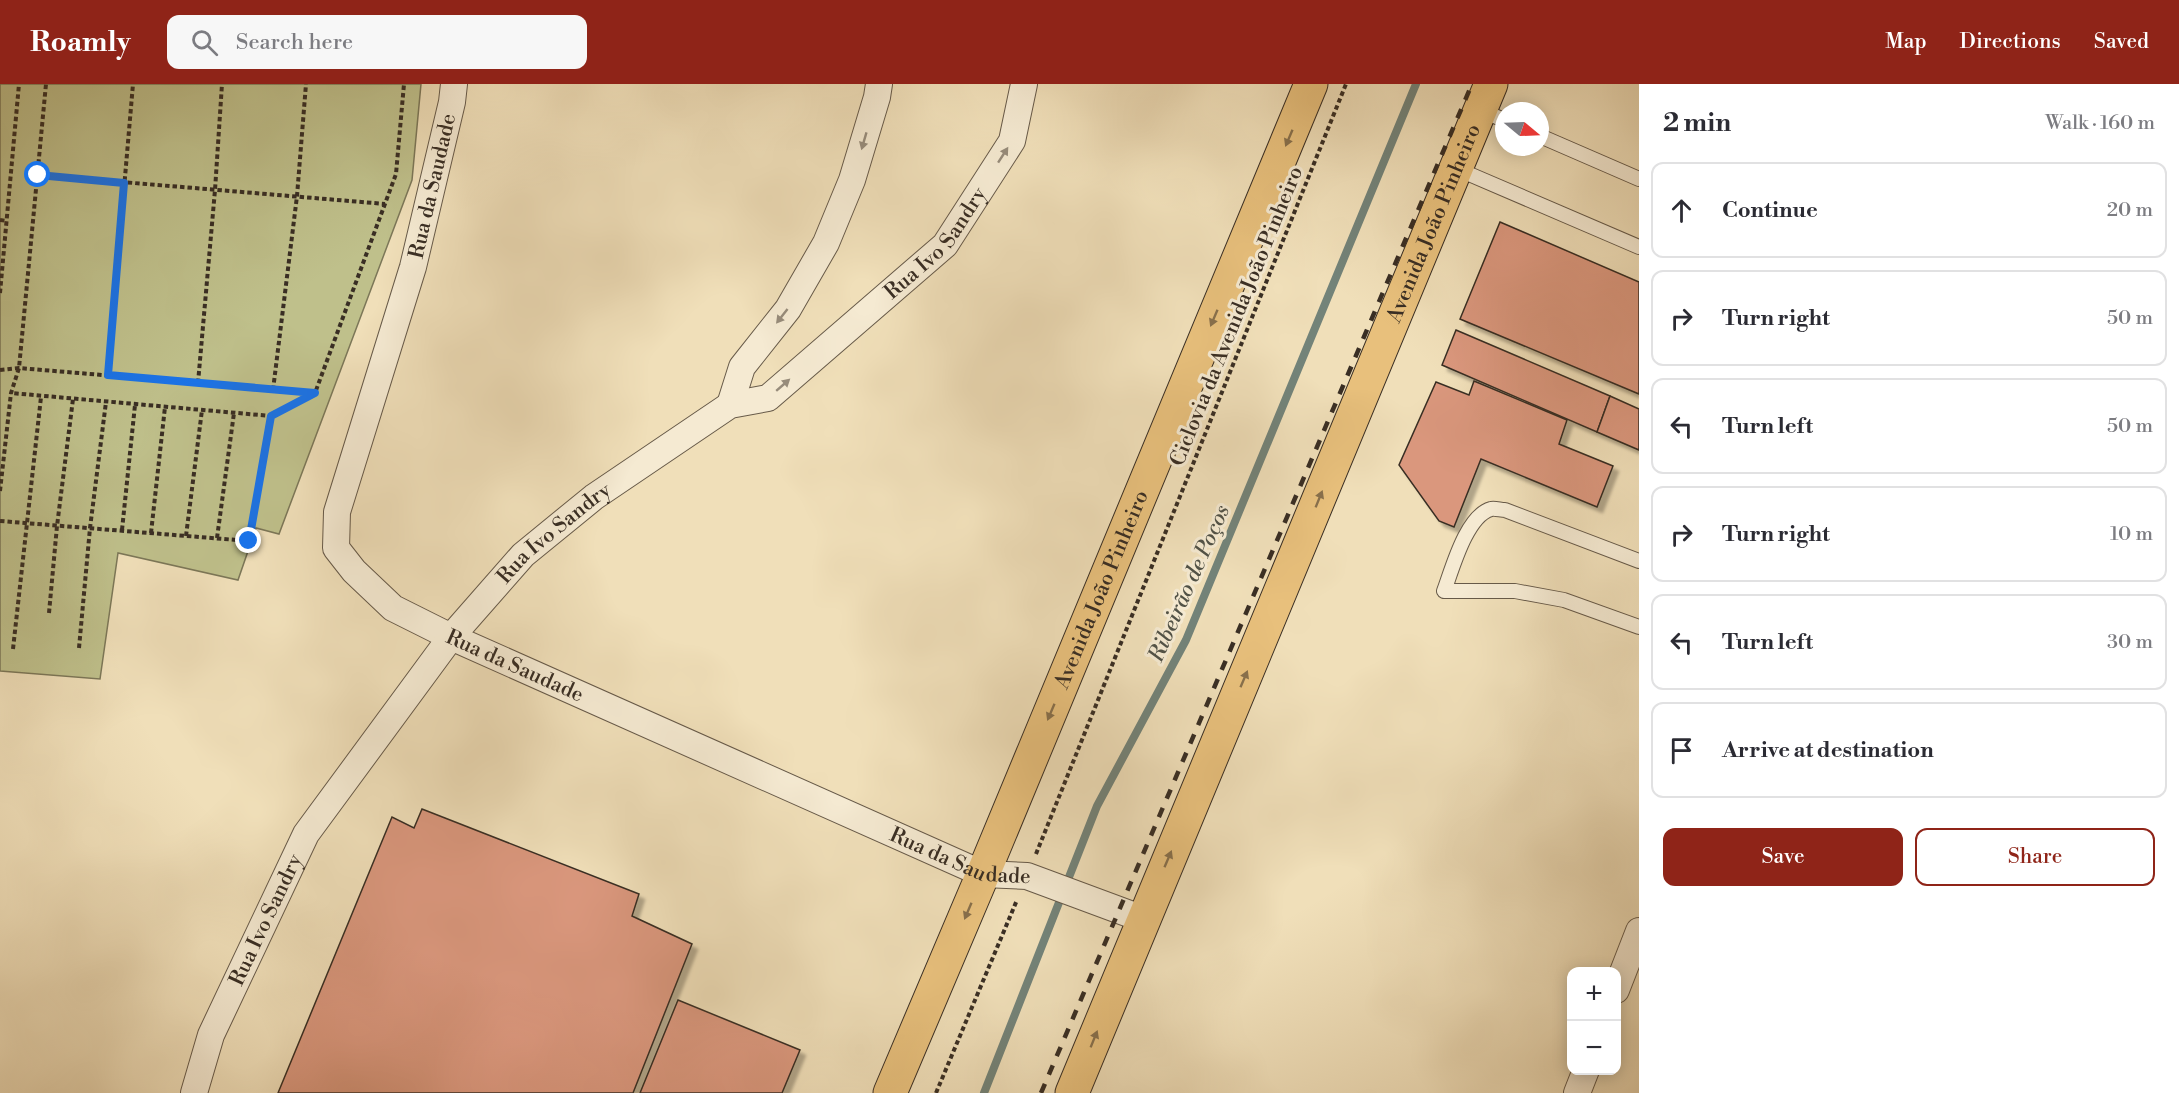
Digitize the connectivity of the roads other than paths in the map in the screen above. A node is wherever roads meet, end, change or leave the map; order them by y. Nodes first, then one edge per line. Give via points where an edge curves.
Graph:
1 (879, 84) edge
2 (1024, 84) edge
3 (1311, 84) edge
4 (456, 90) edge
5 (1492, 104) edge
6 (1549, 140) edge
7 (1455, 168) junction
8 (1639, 179) edge
9 (1639, 247) edge
10 (730, 405) junction
11 (1639, 561) edge
12 (1639, 627) edge
13 (451, 637) junction
14 (983, 874) junction
15 (1143, 919) junction
16 (1639, 931) edge
17 (1621, 979) edge
18 (1584, 1075) edge
19 (194, 1093) edge
20 (890, 1093) edge
21 (1072, 1093) edge
22 (1577, 1093) edge

1 -> 10 street via 852,180 826,243 788,309 742,367
10 -> 2 street, Rua Ivo Sandry via 768,398 945,245 1012,141
3 -> 14 main road, Avenida João Pinheiro
4 - 13 street, Rua da Saudade via 413,267 337,512 336,548 393,608
5 - 7 main road, Avenida João Pinheiro
6 - 8 lane
7 - 9 lane
15 -> 7 main road, Avenida João Pinheiro
10 - 13 street, Rua Ivo Sandry via 594,497 523,555
11 - 12 lane via 1505,510 1491,509 1477,518 1466,534 1444,591 1515,591 1564,600
13 - 14 street, Rua da Saudade
13 - 19 street, Rua Ivo Sandry via 306,834 211,1035
14 - 15 street, Rua da Saudade via 1027,876
14 -> 20 main road, Avenida João Pinheiro
21 -> 15 main road, Avenida João Pinheiro
16 - 17 street
18 - 22 street

